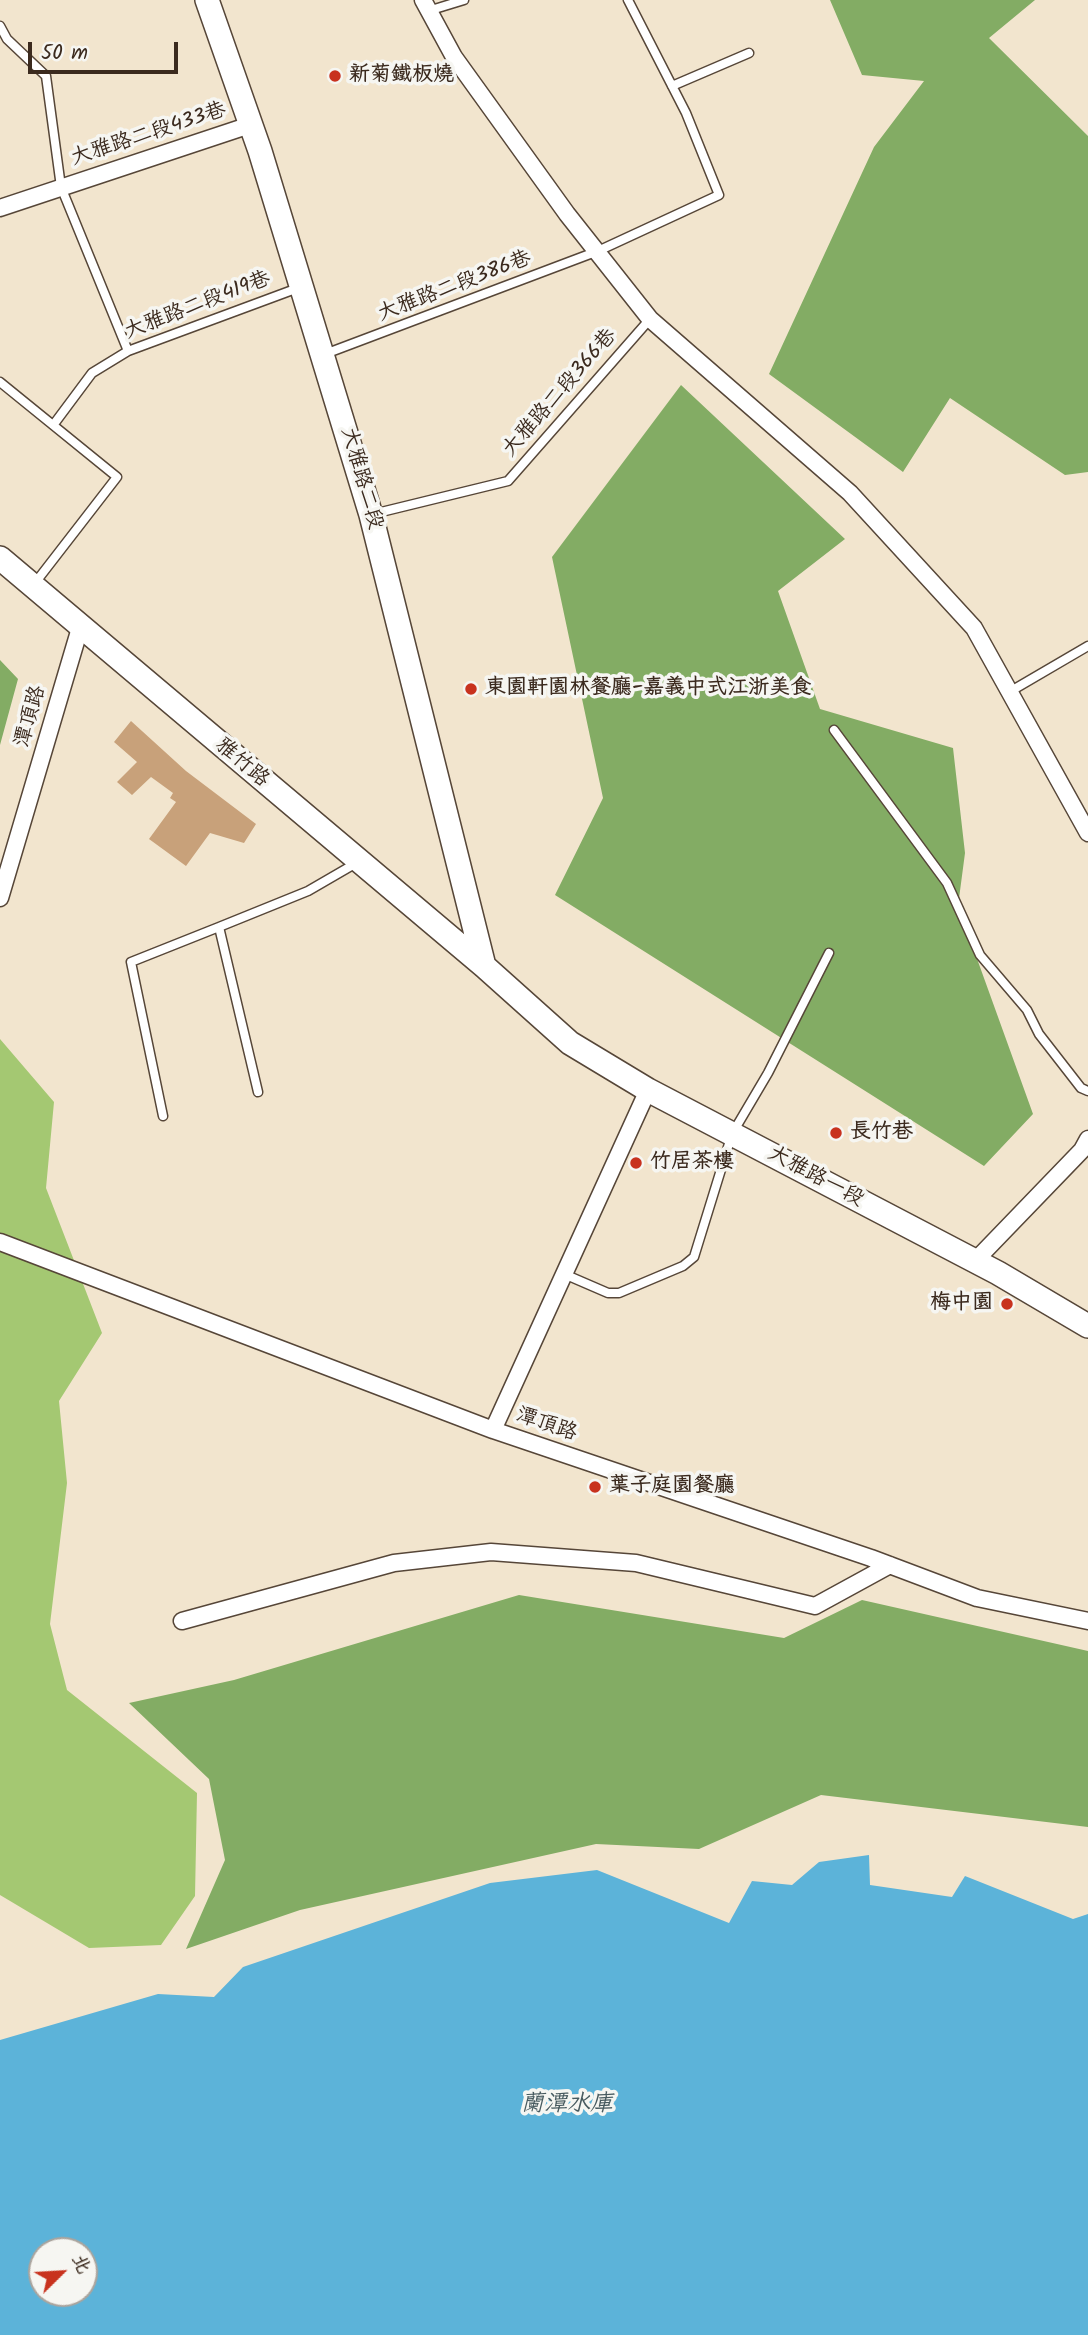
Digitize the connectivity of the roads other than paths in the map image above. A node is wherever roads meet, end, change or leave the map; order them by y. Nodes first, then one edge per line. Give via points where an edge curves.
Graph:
1 (206, 0) edge
2 (464, 0) edge
3 (628, 0) edge
4 (426, 6) edge
5 (0, 26) edge
6 (749, 53) dead end
7 (672, 86) junction
8 (250, 125) junction
9 (61, 187) junction
10 (0, 208) edge
11 (598, 251) junction
12 (301, 287) junction
13 (650, 320) junction
14 (128, 351) junction
15 (323, 354) junction
16 (0, 383) edge
17 (54, 424) junction
18 (371, 515) junction
19 (0, 558) edge
20 (33, 585) junction
21 (80, 628) junction
22 (1088, 646) edge
23 (1011, 691) junction
24 (834, 730) dead end
25 (1088, 833) edge
26 (358, 862) junction
27 (0, 898) edge
28 (219, 927) junction
29 (829, 953) dead end
30 (484, 966) junction
31 (648, 1090) junction
32 (1088, 1091) edge
33 (258, 1092) dead end
34 (163, 1116) dead end
35 (732, 1135) junction
36 (1088, 1139) edge
37 (0, 1242) edge
38 (974, 1262) junction
39 (564, 1274) junction
40 (1088, 1326) edge
41 (493, 1430) junction
42 (890, 1565) junction
43 (182, 1621) dead end
44 (1088, 1621) edge

1 - 8 main road, 大雅路二段
2 - 4 lane
3 - 7 lane
4 - 11 street via 454,57
5 - 9 lane via 7,39 47,76
6 - 7 lane
7 - 11 lane, 大雅路二段386巷 via 719,195
8 - 9 street, 大雅路二段433巷
8 - 12 main road, 大雅路二段
9 - 10 street, 大雅路二段433巷
9 - 14 lane, 大雅路二段433巷
11 - 13 street
11 - 15 lane, 大雅路二段386巷
12 - 14 lane, 大雅路二段419巷
12 - 15 main road, 大雅路二段
13 - 18 lane, 大雅路二段366巷 via 508,481
13 - 23 street via 850,493 974,628
14 - 17 lane, 大雅路二段419巷 via 92,373
15 - 18 main road, 大雅路二段
16 - 17 lane
17 - 20 lane via 117,477
18 - 30 main road, 大雅路二段
19 - 20 main road, 雅竹路
20 - 21 main road, 雅竹路
21 - 26 main road, 雅竹路
21 - 27 street, 潭頂路
22 - 23 lane
23 - 25 street
24 - 32 lane via 947,883 980,955 1027,1010 1039,1034 1081,1088
26 - 28 lane via 309,891
26 - 30 main road, 雅竹路
28 - 33 lane
28 - 34 lane via 131,962
29 - 35 lane
30 - 31 main road, 大雅路一段 via 570,1043
31 - 35 main road, 大雅路一段
31 - 39 street
35 - 38 main road, 大雅路一段
35 - 39 lane via 694,1257 619,1293 608,1293
36 - 38 street
37 - 41 street, 潭頂路
38 - 40 main road, 大雅路一段
39 - 41 street
41 - 42 street, 潭頂路
42 - 43 street via 815,1606 636,1563 491,1552 394,1563
42 - 44 street, 潭頂路 via 977,1598

